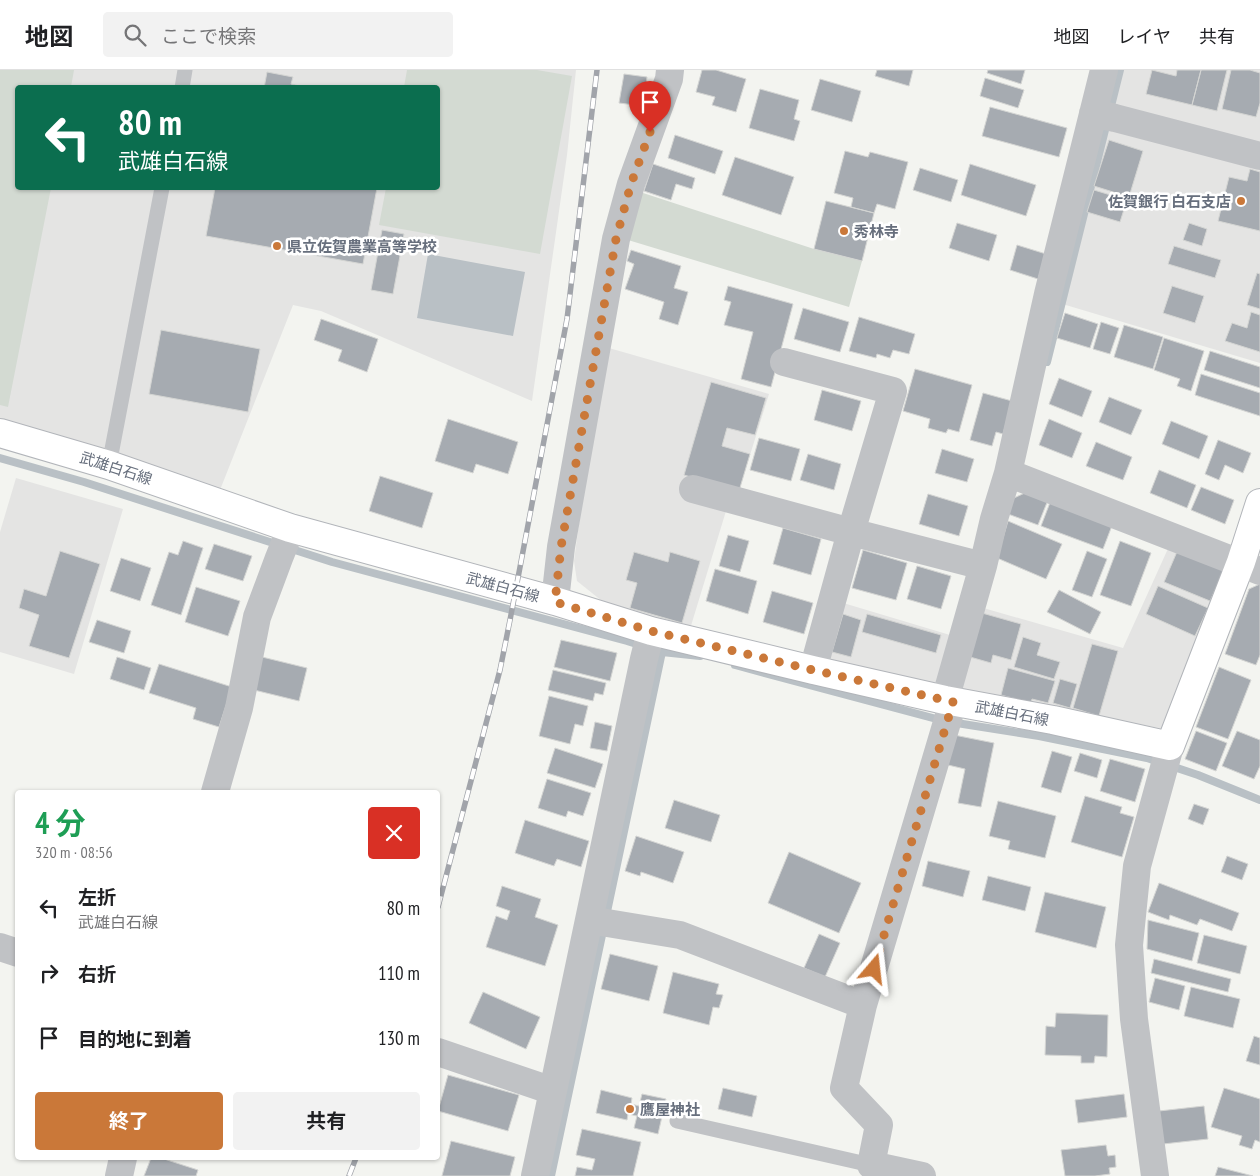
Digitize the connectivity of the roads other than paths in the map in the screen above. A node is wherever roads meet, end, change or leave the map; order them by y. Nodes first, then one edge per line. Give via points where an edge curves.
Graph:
1 (185, 70) edge
2 (670, 70) edge
3 (1104, 70) edge
4 (182, 85) edge
5 (1104, 115) junction
6 (1260, 156) edge
7 (162, 190) edge
8 (784, 362) dead end
9 (0, 433) edge
10 (109, 465) junction
11 (1008, 473) junction
12 (693, 489) dead end
13 (1260, 503) edge
14 (851, 532) junction
15 (285, 542) junction
16 (983, 566) junction
17 (1250, 567) edge
18 (555, 602) junction
19 (648, 643) junction
20 (813, 670) junction
21 (949, 711) junction
22 (1166, 758) junction
23 (216, 790) edge
24 (599, 922) junction
25 (0, 947) edge
26 (15, 952) edge
27 (863, 1005) junction
28 (440, 1053) edge
29 (553, 1091) junction
30 (677, 1121) dead end
31 (122, 1160) edge
32 (871, 1165) junction
33 (118, 1176) edge
34 (535, 1176) edge
35 (922, 1176) edge
36 (1155, 1176) edge

1 - 4 lane
2 - 18 street via 616,239 561,547
3 - 5 street
5 - 6 street
5 - 11 street via 1048,294
7 - 10 lane
8 - 14 street via 894,391
9 - 10 main road, 武雄白石線
10 - 15 main road, 武雄白石線
11 - 16 street
11 - 17 street
12 - 14 street
13 - 17 main road
14 - 16 street
14 - 20 street
15 - 18 main road, 武雄白石線
15 - 23 street via 257,617 239,708
16 - 21 street
17 - 22 main road
18 - 19 main road, 武雄白石線
19 - 20 main road, 武雄白石線
19 - 24 street
20 - 21 main road, 武雄白石線
21 - 22 main road, 武雄白石線 via 1053,720
21 - 27 street
22 - 36 street via 1137,866 1129,945 1134,1019
24 - 27 street via 680,936
24 - 29 street
25 - 26 street
27 - 32 street via 844,1088 879,1125
28 - 29 street
29 - 34 street
30 - 32 lane
31 - 33 street
32 - 35 street

